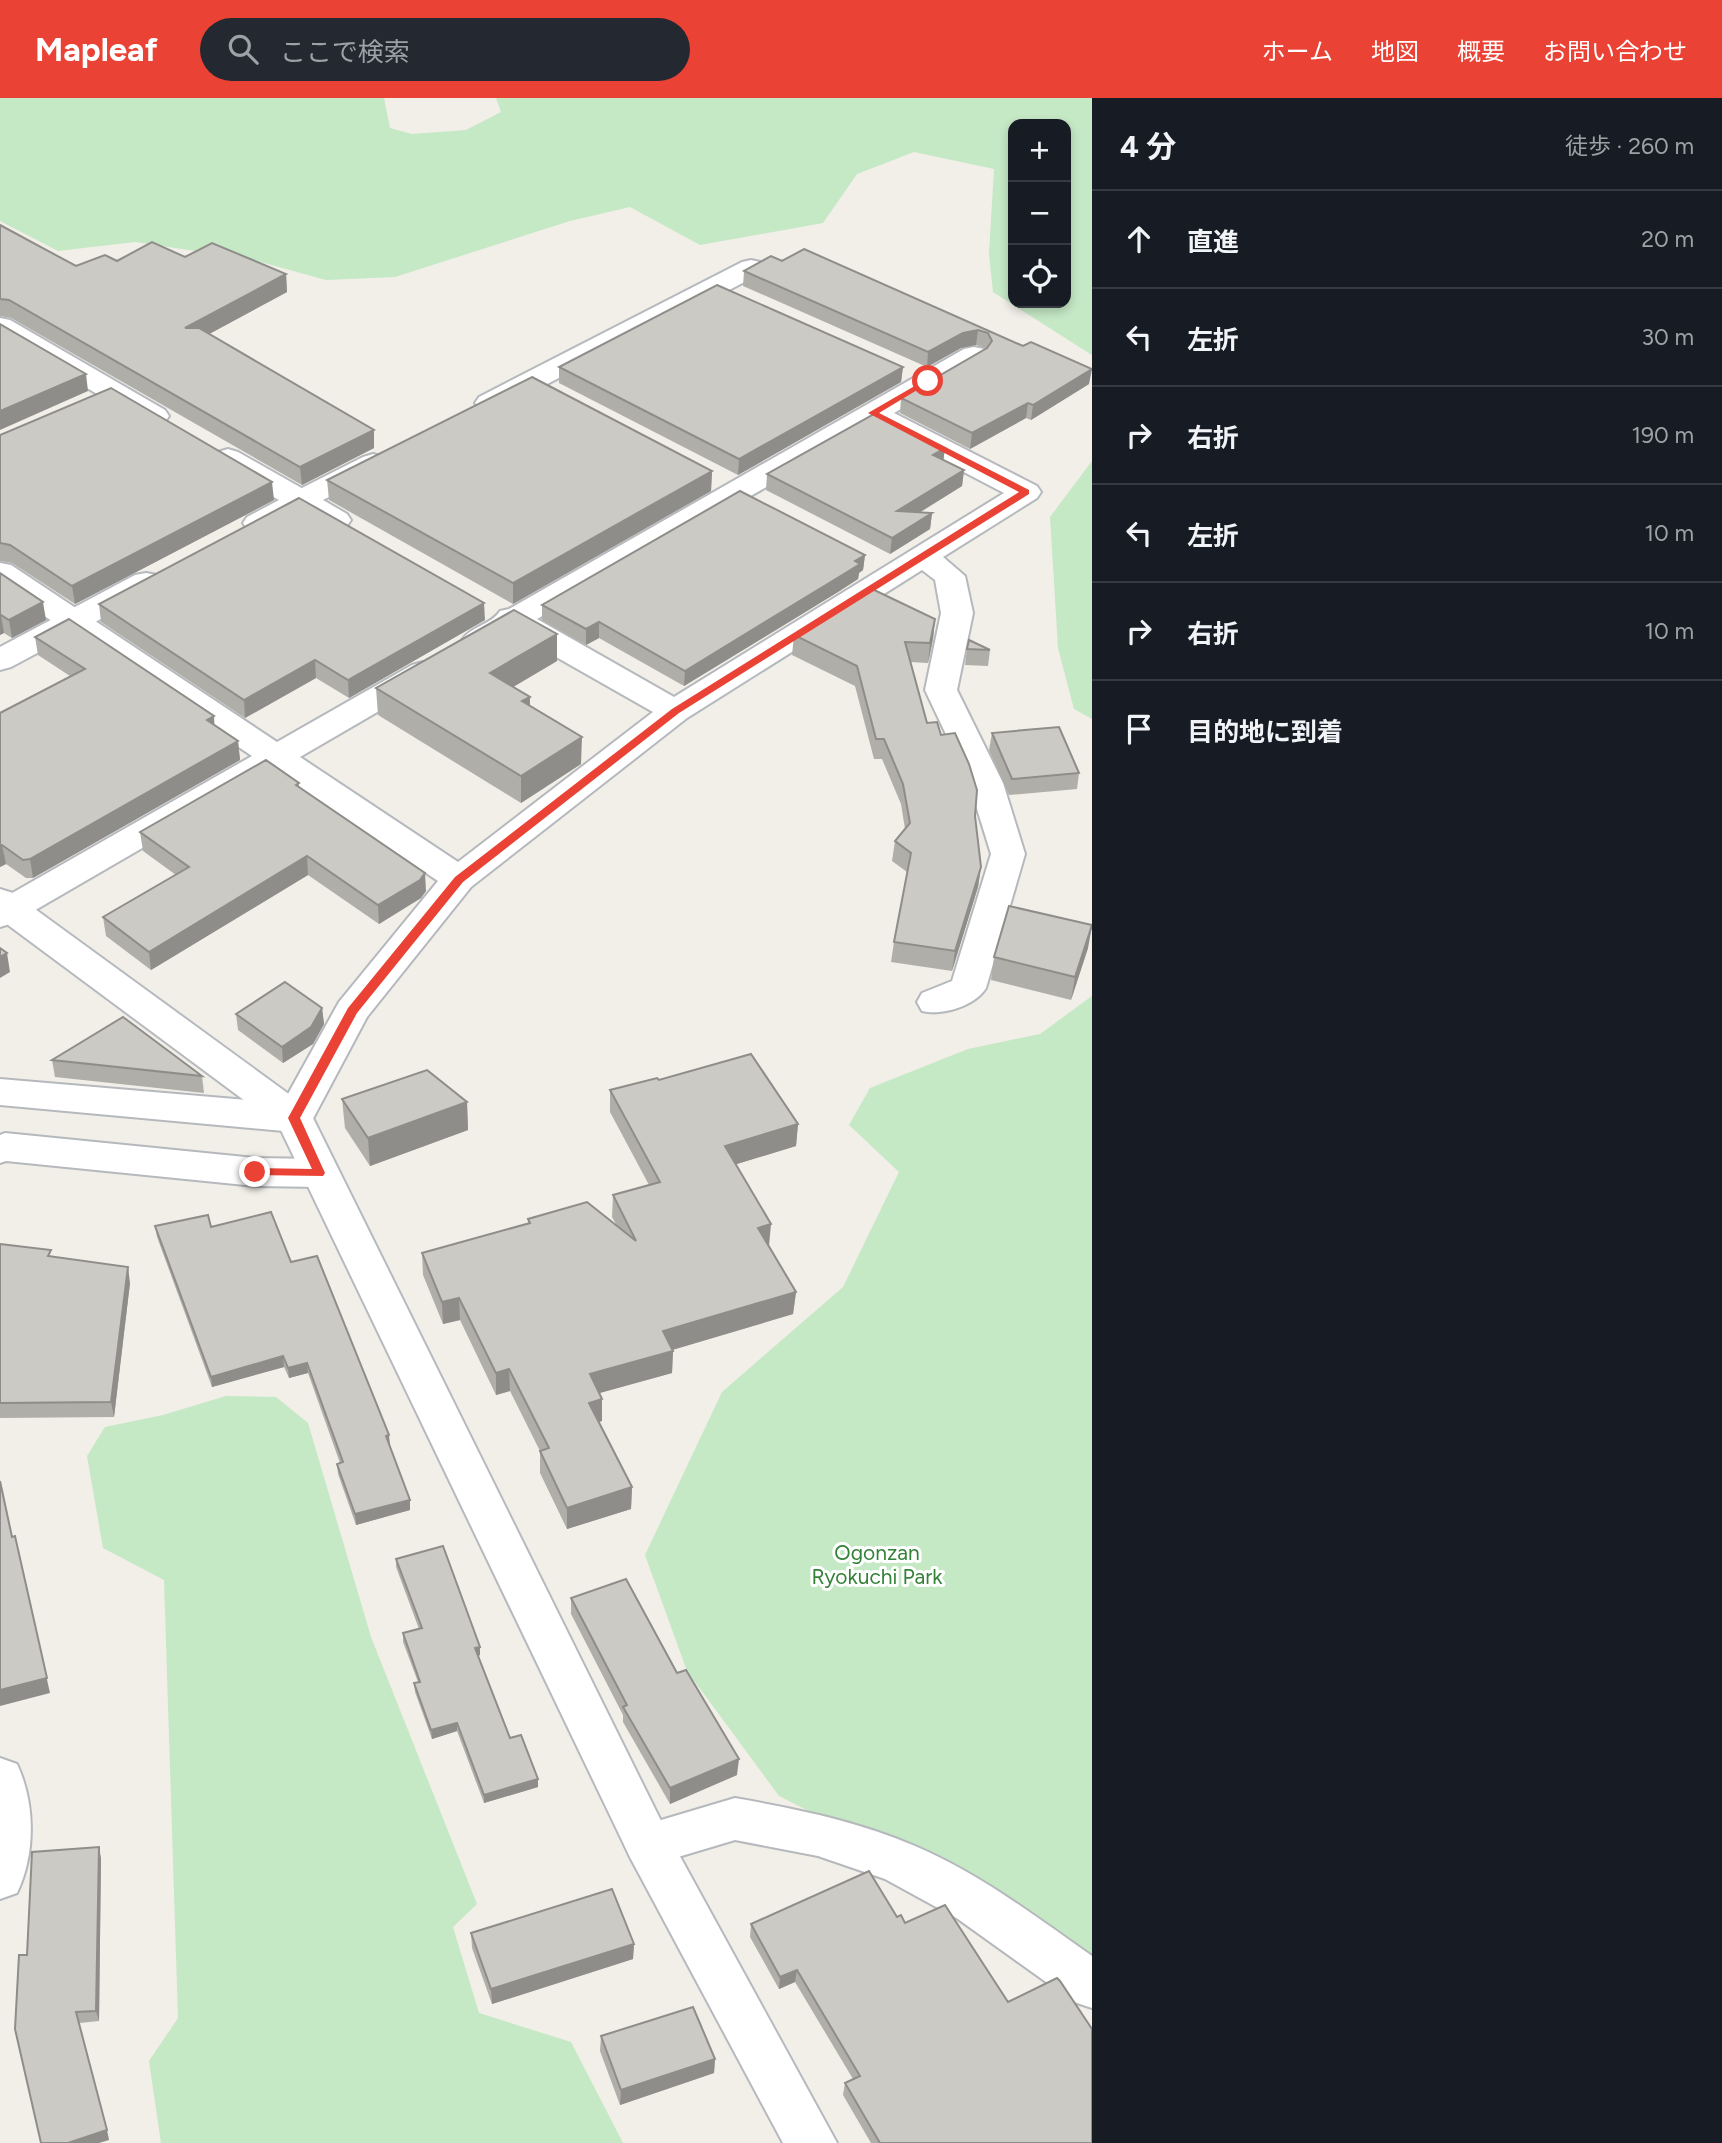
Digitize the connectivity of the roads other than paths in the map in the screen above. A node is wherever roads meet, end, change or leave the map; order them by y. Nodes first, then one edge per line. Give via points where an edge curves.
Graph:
1 (751, 268) edge
2 (0, 326) edge
3 (974, 355) edge
4 (469, 413) edge
5 (873, 413) junction
6 (397, 450) edge
7 (301, 500) junction
8 (360, 533) edge
9 (230, 538) edge
10 (898, 563) junction
11 (170, 570) edge
12 (0, 572) edge
13 (502, 613) junction
14 (75, 620) junction
15 (0, 660) edge
16 (675, 711) junction
17 (276, 756) junction
18 (459, 879) junction
19 (4, 908) edge
20 (935, 1002) dead end
21 (0, 1092) edge
22 (294, 1118) junction
23 (0, 1149) edge
24 (319, 1173) junction
25 (0, 1779) edge
26 (648, 1844) junction
27 (0, 1877) edge
28 (1092, 1985) edge
29 (811, 2143) edge

1 - 4 street via 728,291 541,389
2 - 7 street via 101,398 196,439
3 - 5 street via 915,376
5 - 10 street via 1026,492
5 - 13 street via 738,491
6 - 7 street
7 - 8 street
7 - 9 street
10 - 16 street
10 - 20 street via 950,576 957,613 941,690 986,783 1008,855 968,988
11 - 14 street
12 - 14 street
13 - 16 street
13 - 17 street
14 - 15 street
14 - 17 street
16 - 18 street
17 - 18 street
17 - 19 street
18 - 22 street via 352,1011
19 - 22 street
21 - 22 street
22 - 24 street
23 - 24 street via 255,1172
24 - 26 street
25 - 27 street via 8,1810
26 - 28 street via 735,1819 818,1834 900,1862 975,1903
26 - 29 street

